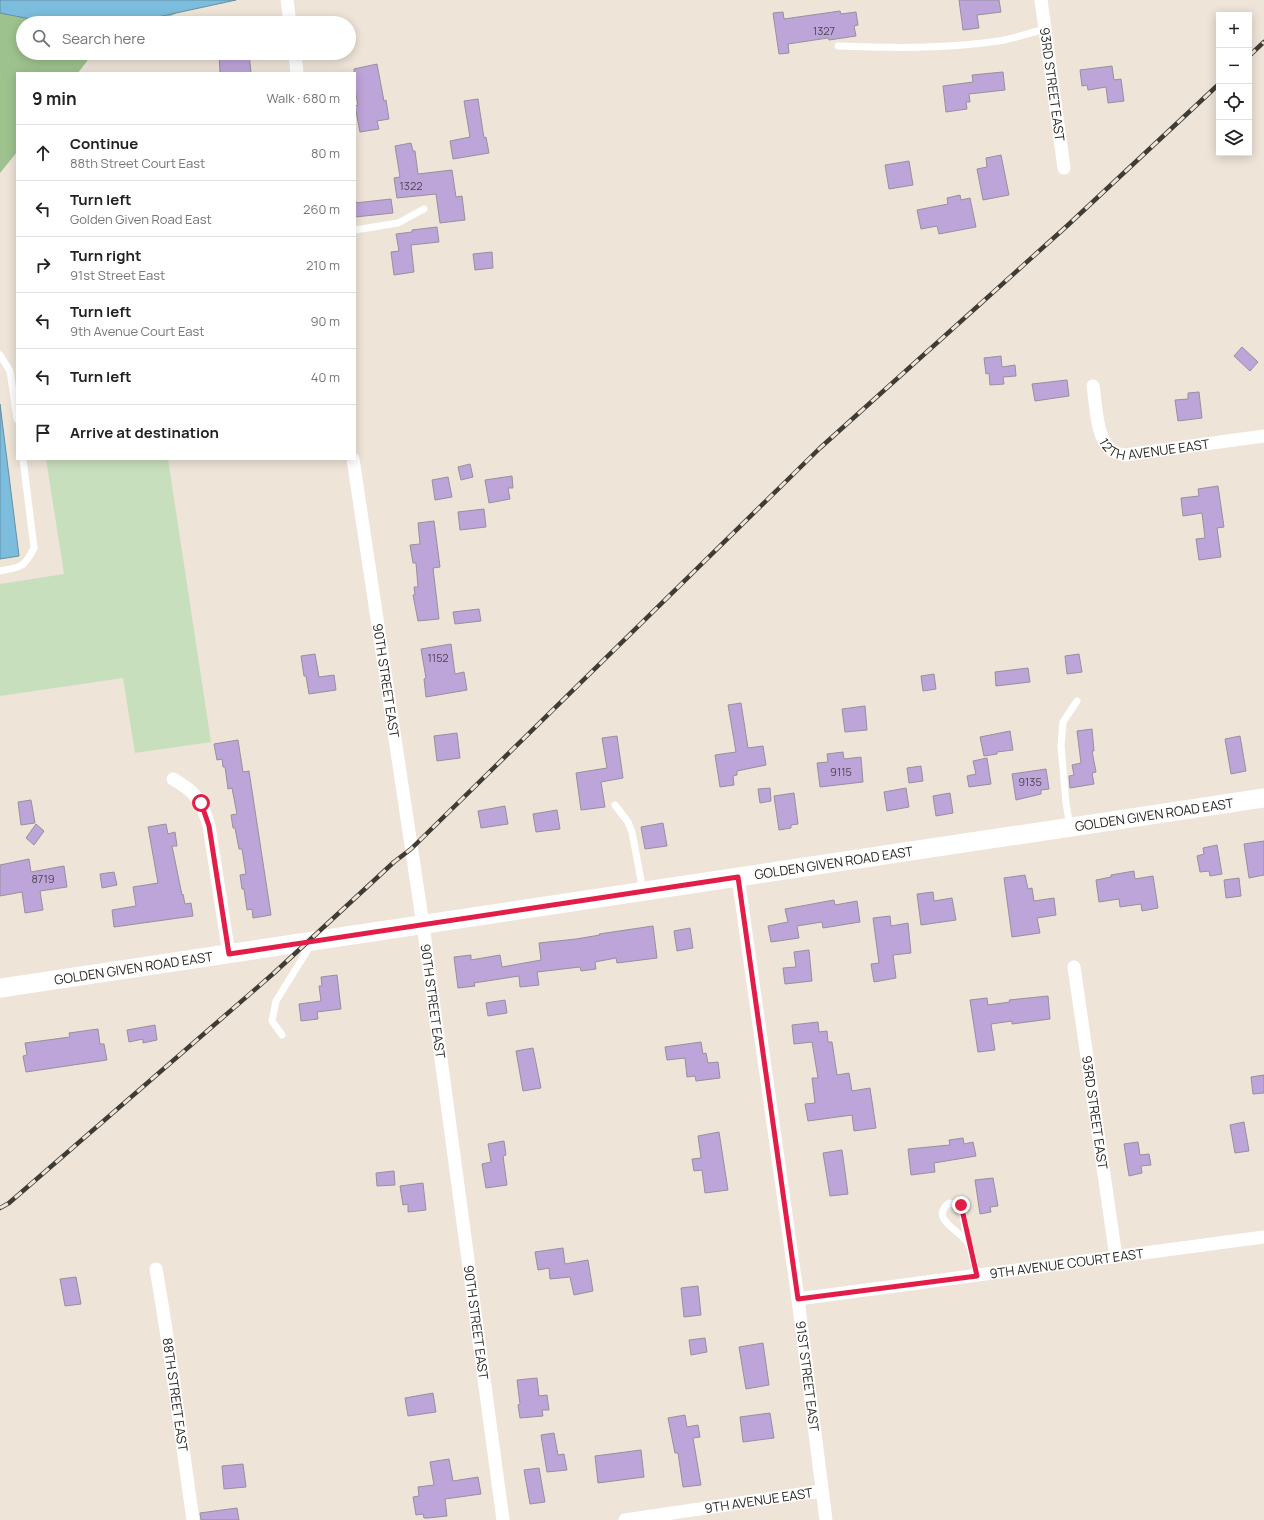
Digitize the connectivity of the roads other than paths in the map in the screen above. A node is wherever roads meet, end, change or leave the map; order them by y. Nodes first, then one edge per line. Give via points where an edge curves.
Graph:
1 (287, 0) edge
2 (1041, 0) edge
3 (289, 16) edge
4 (1045, 29) junction
5 (838, 46) dead end
6 (296, 60) edge
7 (297, 72) edge
8 (1064, 168) dead end
9 (424, 209) dead end
10 (356, 230) edge
11 (0, 355) edge
12 (1093, 386) dead end
13 (16, 412) edge
14 (1264, 436) edge
15 (23, 460) edge
16 (353, 460) edge
17 (0, 571) edge
18 (1077, 701) dead end
19 (173, 779) dead end
20 (1264, 798) edge
21 (615, 805) dead end
22 (1070, 827) junction
23 (738, 877) junction
24 (643, 892) junction
25 (423, 925) junction
26 (314, 941) junction
27 (229, 954) junction
28 (1074, 967) dead end
29 (0, 988) edge
30 (282, 1035) dead end
31 (1264, 1237) edge
32 (968, 1243) junction
33 (1116, 1257) junction
34 (156, 1269) dead end
35 (977, 1276) junction
36 (798, 1299) junction
37 (822, 1491) junction
38 (193, 1520) edge
39 (503, 1520) edge
40 (625, 1520) edge
41 (826, 1520) edge

1 - 3 street
2 - 4 street, 93RD STREET EAST
4 - 5 lane via 999,41 947,46
4 - 8 street, 93RD STREET EAST
6 - 7 street
9 - 10 lane via 398,222
11 - 13 lane via 10,371
12 - 14 street, 12TH AVENUE EAST via 1102,436 1110,449 1116,453 1125,455
15 - 17 lane via 34,548 28,561 23,565
16 - 25 street, 90TH STREET EAST
18 - 22 lane via 1063,722 1062,746
19 - 27 street via 188,787 206,813
20 - 22 street, GOLDEN GIVEN ROAD EAST
21 - 24 lane via 632,832
22 - 23 street, GOLDEN GIVEN ROAD EAST
23 - 24 street, GOLDEN GIVEN ROAD EAST
23 - 36 street, 91ST STREET EAST
24 - 25 street, GOLDEN GIVEN ROAD EAST
25 - 26 street, GOLDEN GIVEN ROAD EAST
25 - 39 street, 90TH STREET EAST
26 - 27 street, GOLDEN GIVEN ROAD EAST
26 - 30 lane via 276,1001 272,1021
27 - 29 street, GOLDEN GIVEN ROAD EAST
28 - 33 street, 93RD STREET EAST
31 - 33 street, 9TH AVENUE COURT EAST
32 - 32 lane via 944,1219 942,1212 949,1203 961,1205
32 - 35 lane
33 - 35 street, 9TH AVENUE COURT EAST
34 - 38 street, 88TH STREET EAST via 167,1327
35 - 36 street, 9TH AVENUE COURT EAST
36 - 37 street, 91ST STREET EAST
37 - 40 street, 9TH AVENUE EAST
37 - 41 street, 91ST STREET EAST

